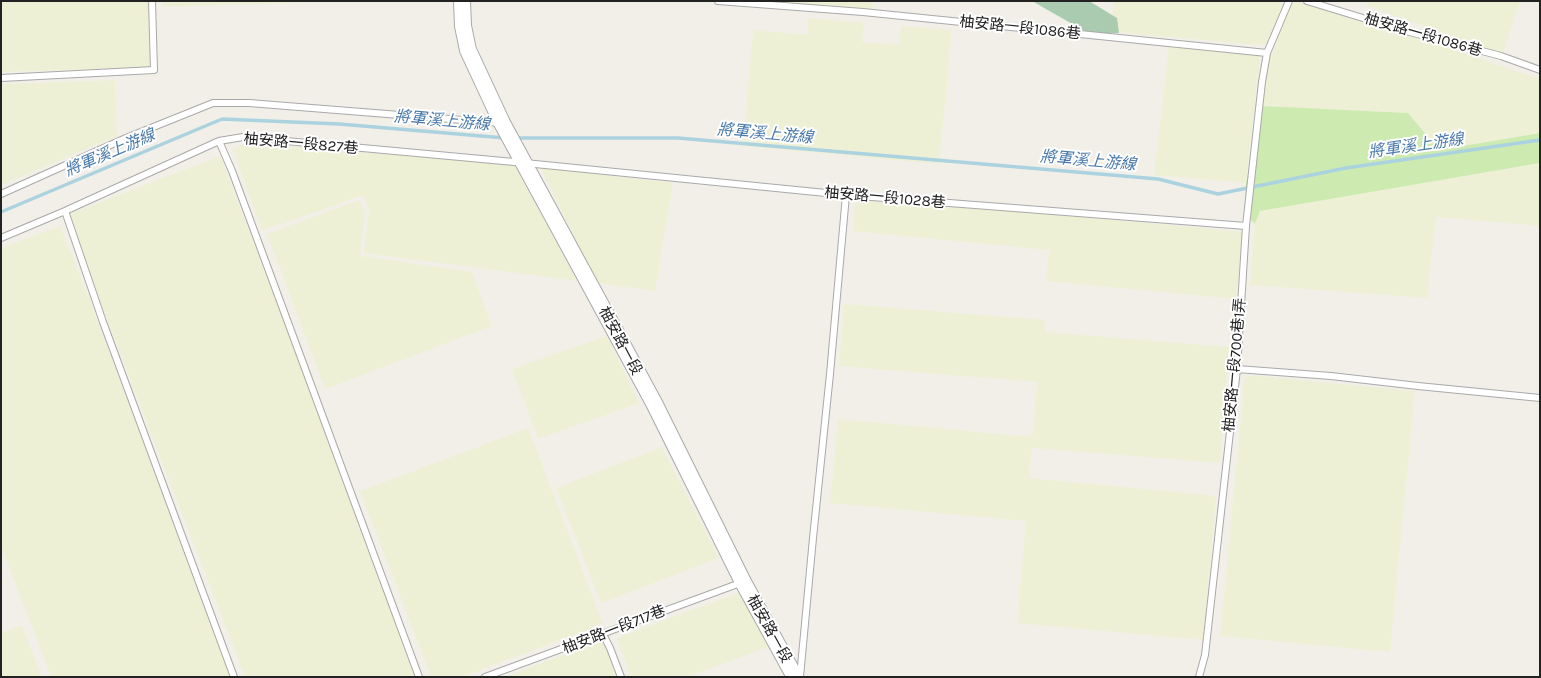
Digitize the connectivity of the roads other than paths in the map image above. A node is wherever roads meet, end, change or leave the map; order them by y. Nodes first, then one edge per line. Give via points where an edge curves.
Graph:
1 (152, 1) edge
2 (462, 1) edge
3 (718, 1) edge
4 (1289, 1) edge
5 (1307, 1) edge
6 (1267, 53) junction
7 (1540, 70) edge
8 (1, 78) edge
9 (502, 123) junction
10 (219, 141) junction
11 (525, 163) junction
12 (1, 194) edge
13 (846, 195) junction
14 (65, 211) junction
15 (1246, 226) junction
16 (1, 238) edge
17 (1237, 369) junction
18 (1540, 398) edge
19 (743, 582) junction
20 (603, 634) junction
21 (234, 677) edge
22 (419, 677) edge
23 (485, 677) edge
24 (621, 677) edge
25 (795, 677) edge
26 (800, 677) edge
27 (1199, 677) edge

1 - 8 lane via 154,70
2 - 9 street, 柚安路一段 via 463,26 468,50
3 - 6 lane, 柚安路一段1086巷 via 863,12
4 - 6 lane
5 - 7 lane, 柚安路一段1086巷 via 1501,56
6 - 15 lane, 柚安路一段700巷1弄
9 - 11 street, 柚安路一段
9 - 12 lane via 249,103 213,103 126,138
10 - 11 lane, 柚安路一段827巷 via 243,138
10 - 14 lane, 柚安路一段827巷
10 - 22 lane
11 - 13 lane, 柚安路一段1028巷
11 - 19 street, 柚安路一段 via 654,403
13 - 15 lane, 柚安路一段1028巷
13 - 26 lane
14 - 16 lane, 柚安路一段827巷
14 - 21 lane via 103,322
15 - 17 lane, 柚安路一段700巷1弄
17 - 18 lane
17 - 27 lane, 柚安路一段700巷1弄 via 1205,655
19 - 20 lane, 柚安路一段717巷
19 - 25 street, 柚安路一段
20 - 23 lane, 柚安路一段717巷
20 - 24 lane

